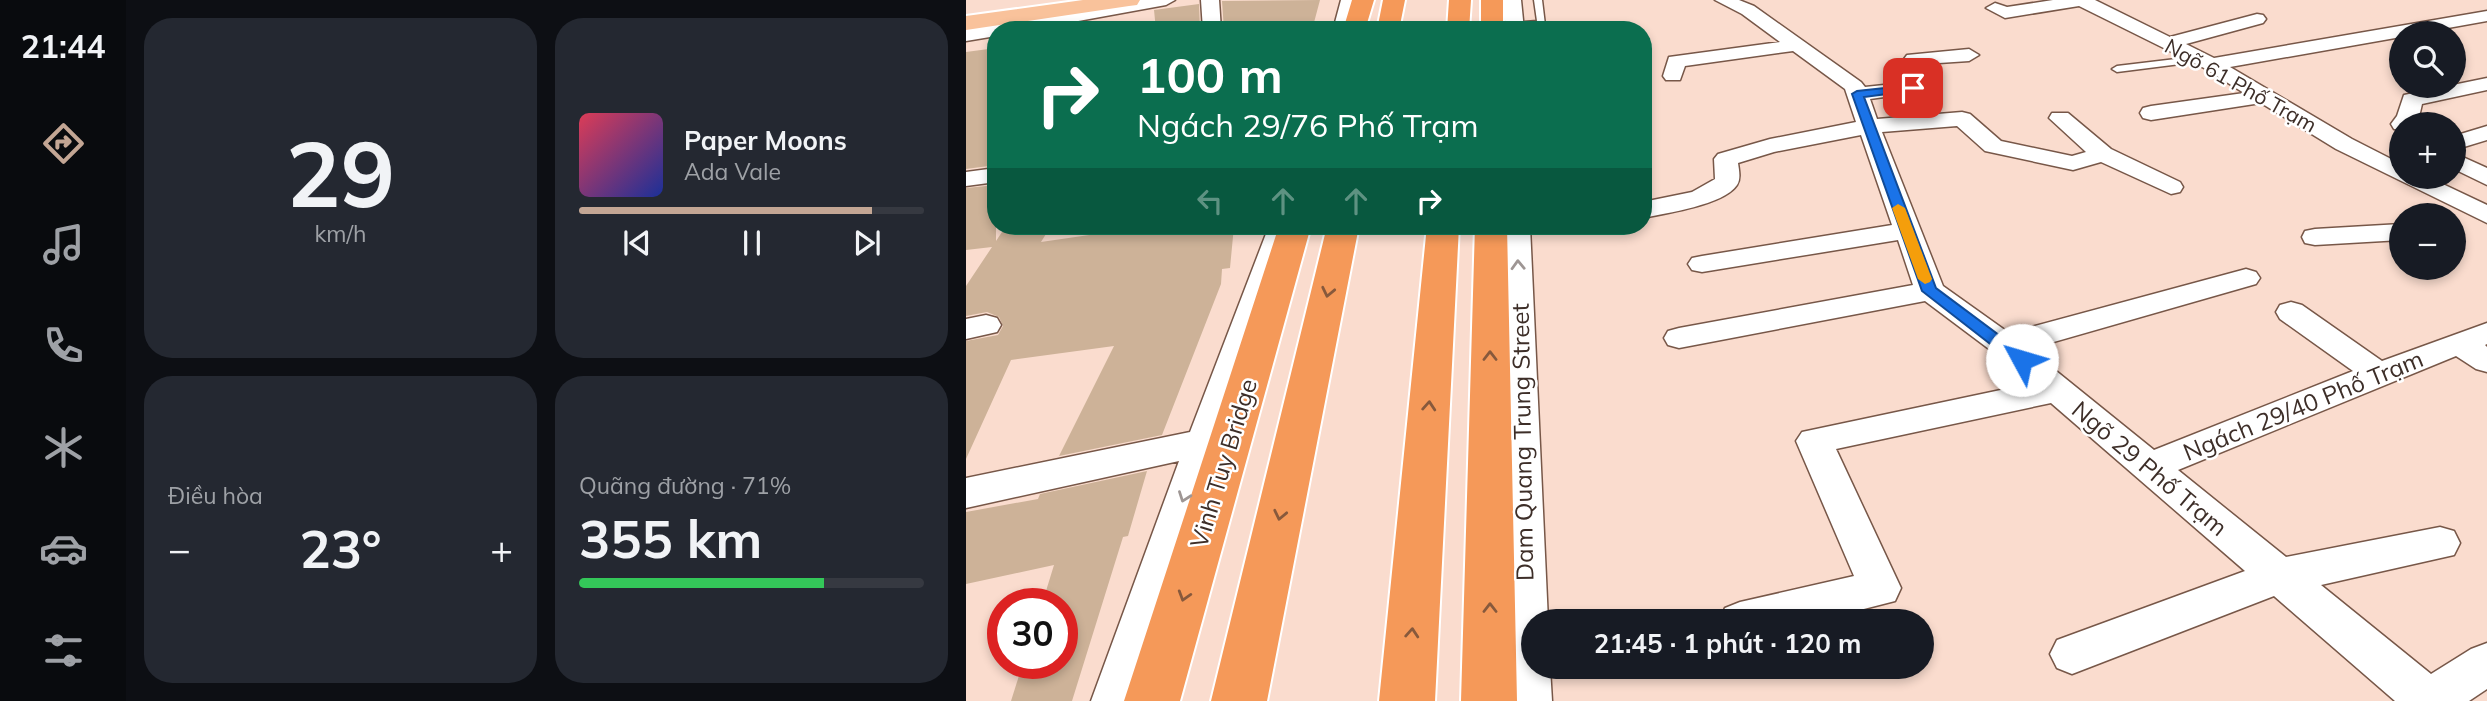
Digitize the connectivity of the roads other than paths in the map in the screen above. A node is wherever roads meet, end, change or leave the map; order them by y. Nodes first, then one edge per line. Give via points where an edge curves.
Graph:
1 (1038, 0) edge
2 (1129, 0) edge
3 (1166, 0) edge
4 (1210, 0) edge
5 (1350, 0) edge
6 (1363, 0) edge
7 (1394, 0) edge
8 (1460, 0) edge
9 (1492, 0) edge
10 (1512, 0) edge
11 (1538, 0) edge
12 (1724, 0) edge
13 (2082, 0) edge
14 (1995, 8) dead end
15 (966, 12) edge
16 (2487, 16) edge
17 (2257, 19) dead end
18 (1055, 21) edge
19 (1211, 21) edge
20 (1344, 21) edge
21 (1357, 21) edge
22 (1390, 21) edge
23 (1459, 21) edge
24 (1492, 21) edge
25 (1514, 21) edge
26 (1542, 21) edge
27 (966, 23) edge
28 (987, 32) edge
29 (966, 35) edge
30 (2168, 43) junction
31 (1797, 45) junction
32 (1890, 49) dead end
33 (1969, 55) dead end
34 (1914, 60) junction
35 (2206, 62) junction
36 (2117, 69) dead end
37 (1673, 76) dead end
38 (2487, 83) edge
39 (1857, 94) junction
40 (2265, 96) junction
41 (2409, 112) edge
42 (2151, 113) dead end
43 (2060, 118) dead end
44 (1870, 126) junction
45 (2389, 132) edge
46 (2487, 133) edge
47 (2466, 139) edge
48 (2344, 144) junction
49 (2103, 153) junction
50 (2389, 167) edge
51 (2466, 167) edge
52 (987, 176) edge
53 (2487, 178) edge
54 (966, 179) edge
55 (2171, 187) dead end
56 (2434, 189) edge
57 (1652, 208) edge
58 (2487, 215) edge
59 (2487, 220) edge
60 (2466, 224) edge
61 (1906, 231) junction
62 (2389, 233) edge
63 (1279, 235) edge
64 (1292, 235) edge
65 (1341, 235) edge
66 (1442, 235) edge
67 (1491, 235) edge
68 (1517, 235) edge
69 (2315, 237) dead end
70 (1702, 264) dead end
71 (2246, 278) dead end
72 (1930, 291) junction
73 (2291, 312) dead end
74 (1679, 338) dead end
75 (2473, 339) edge
76 (2004, 345) junction
77 (2487, 361) edge
78 (2379, 374) junction
79 (2057, 390) junction
80 (1204, 442) junction
81 (2148, 467) junction
82 (966, 493) edge
83 (2440, 543) dead end
84 (2279, 576) junction
85 (1791, 609) edge
86 (2072, 654) dead end
87 (2487, 664) edge
88 (1114, 701) edge
89 (1152, 701) edge
90 (1239, 701) edge
91 (1407, 701) edge
92 (1489, 701) edge
93 (1529, 701) edge
94 (2429, 701) edge

1 - 15 main road
2 - 27 main road
3 - 18 street
4 - 19 street
5 - 20 street
6 - 21 highway
7 - 22 highway
8 - 23 highway
9 - 24 highway
10 - 25 street
11 - 26 lane
12 - 31 street via 1748,10
13 - 14 street via 2006,13
13 - 30 street, Ngõ 61 Phố Trạm
16 - 35 street
17 - 30 street
28 - 29 street
30 - 35 street, Ngõ 61 Phố Trạm
31 - 37 street via 1676,61
31 - 39 street via 1854,86
32 - 34 street
33 - 34 street
34 - 39 street via 1913,88
35 - 36 lane
35 - 40 street, Ngõ 61 Phố Trạm
38 - 41 street via 2412,100
39 - 44 street
40 - 42 street
40 - 48 street, Ngõ 61 Phố Trạm
43 - 49 street
44 - 49 street via 1962,119 1993,146 2073,163
44 - 57 street via 1726,159 1727,183 1700,198
44 - 61 street
45 - 48 street
46 - 47 street
48 - 50 street, Ngõ 61 Phố Trạm
49 - 55 street
51 - 53 street
52 - 54 street
56 - 58 street
59 - 60 street
61 - 70 street
61 - 72 street
62 - 69 street
63 - 80 street
64 -> 89 highway, Vinh Tuy Bridge
65 -> 90 highway
91 -> 66 highway
92 -> 67 highway
93 -> 68 street, Dam Quang Trung Street
71 - 76 street
72 - 74 street
72 - 76 street, Ngõ 29 Phố Trạm
73 - 78 street
75 - 77 street
75 - 78 street, Ngách 29/40 Phố Trạm
76 - 79 street, Ngõ 29 Phố Trạm
78 - 81 street, Ngách 29/40 Phố Trạm
79 - 81 street, Ngõ 29 Phố Trạm
79 - 85 street via 1814,441 1880,588
80 - 82 street
80 -> 88 street
81 - 84 street, Ngõ 29 Phố Trạm
83 - 84 street
84 - 86 street
84 - 94 street, Ngõ 29 Phố Trạm
87 - 94 street

